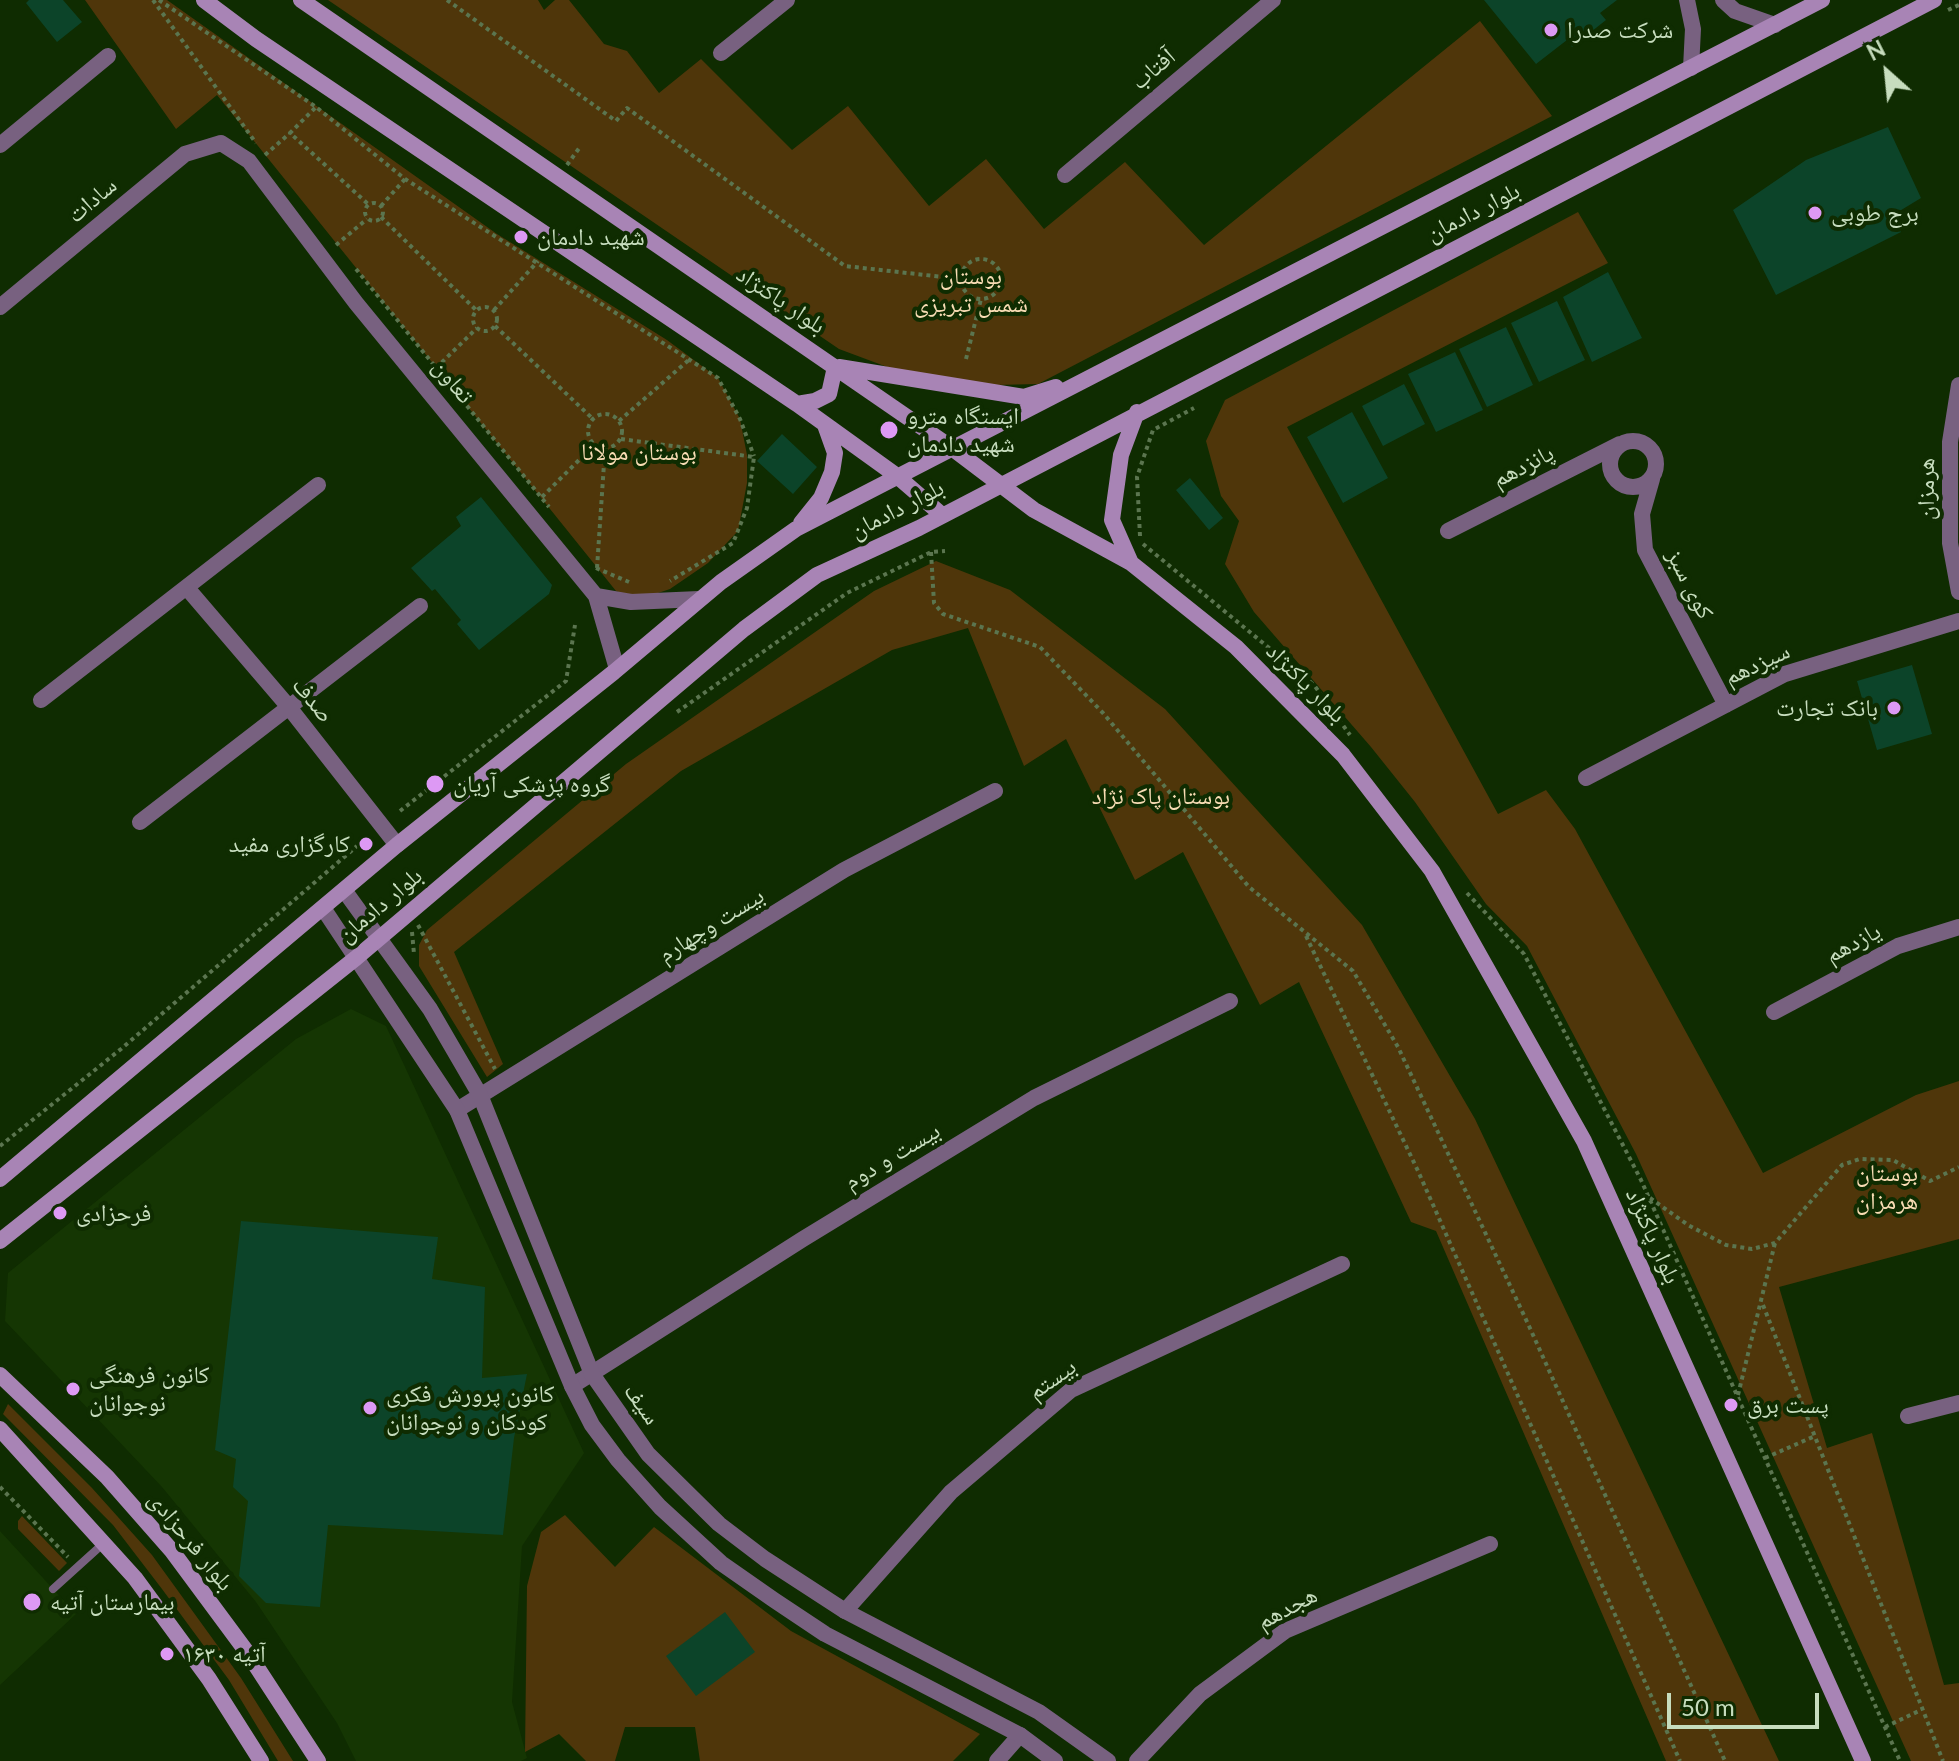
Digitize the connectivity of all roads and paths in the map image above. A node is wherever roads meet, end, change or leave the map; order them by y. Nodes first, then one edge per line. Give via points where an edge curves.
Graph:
1 (153, 0) edge
2 (159, 0) edge
3 (204, 0) edge
4 (301, 0) edge
5 (447, 0) edge
6 (787, 0) edge
7 (1273, 0) edge
8 (1687, 0) edge
9 (1723, 0) edge
10 (1822, 0) edge
11 (1959, 5) edge
12 (1940, 6) edge
13 (1775, 25) junction
14 (721, 53) dead end
15 (108, 56) dead end
16 (1691, 68) junction
17 (316, 107) junction
18 (290, 133) junction
19 (221, 143) joint
20 (0, 145) edge
21 (265, 155) junction
22 (274, 167) dead end
23 (1065, 175) dead end
24 (405, 179) junction
25 (368, 204) junction
26 (381, 206) junction
27 (381, 217) junction
28 (367, 219) junction
29 (327, 234) dead end
30 (521, 237) dead end
31 (513, 245) junction
32 (346, 257) dead end
33 (538, 260) junction
34 (961, 279) junction
35 (981, 299) junction
36 (0, 307) edge
37 (476, 310) junction
38 (494, 310) junction
39 (495, 326) junction
40 (477, 328) junction
41 (691, 358) junction
42 (966, 359) dead end
43 (835, 367) junction
44 (436, 368) junction
45 (1099, 373) junction
46 (1959, 385) edge
47 (797, 404) junction
48 (1195, 407) dead end
49 (1137, 412) junction
50 (593, 419) junction
51 (619, 421) junction
52 (824, 424) junction
53 (621, 439) junction
54 (1620, 444) junction
55 (594, 445) junction
56 (952, 448) junction
57 (605, 449) junction
58 (754, 457) junction
59 (897, 476) junction
60 (1652, 479) junction
61 (999, 484) junction
62 (318, 485) dead end
63 (541, 497) junction
64 (551, 509) dead end
65 (942, 515) junction
66 (796, 529) junction
67 (1448, 531) dead end
68 (945, 551) dead end
69 (931, 552) junction
70 (587, 556) dead end
71 (1131, 563) junction
72 (597, 568) junction
73 (667, 582) dead end
74 (634, 585) dead end
75 (187, 588) junction
76 (1959, 592) edge
77 (596, 596) junction
78 (699, 599) junction
79 (420, 606) dead end
80 (1959, 621) edge
81 (575, 625) dead end
82 (617, 669) junction
83 (41, 700) dead end
84 (1726, 705) junction
85 (288, 706) junction
86 (670, 716) dead end
87 (1351, 736) dead end
88 (1586, 778) dead end
89 (995, 791) dead end
90 (400, 811) dead end
91 (140, 822) dead end
92 (397, 845) junction
93 (357, 846) dead end
94 (1462, 886) dead end
95 (344, 890) junction
96 (323, 908) junction
97 (430, 915) dead end
98 (418, 925) junction
99 (1959, 927) edge
100 (1304, 932) junction
101 (381, 937) junction
102 (414, 954) dead end
103 (356, 958) junction
104 (1230, 1001) dead end
105 (1774, 1012) dead end
106 (502, 1082) junction
107 (480, 1095) junction
108 (457, 1110) junction
109 (0, 1146) edge
110 (1959, 1167) edge
111 (0, 1179) edge
112 (1648, 1197) junction
113 (0, 1241) edge
114 (1775, 1243) junction
115 (1342, 1264) dead end
116 (1763, 1305) junction
117 (592, 1374) junction
118 (0, 1375) edge
119 (572, 1386) junction
120 (1738, 1398) junction
121 (1959, 1403) edge
122 (1908, 1416) dead end
123 (0, 1429) edge
124 (1815, 1436) junction
125 (1765, 1458) junction
126 (0, 1487) edge
127 (105, 1542) junction
128 (1490, 1544) dead end
129 (73, 1562) dead end
130 (53, 1589) dead end
131 (845, 1611) junction
132 (825, 1634) junction
133 (1921, 1710) junction
134 (1039, 1712) junction
135 (1885, 1727) junction
136 (1020, 1735) junction
137 (261, 1761) edge
138 (318, 1761) edge
139 (997, 1761) edge
140 (1055, 1761) edge
141 (1108, 1761) edge
142 (1137, 1761) edge
143 (1680, 1761) edge
144 (1725, 1761) edge
145 (1863, 1761) edge
146 (1900, 1761) edge
147 (1943, 1761) edge

1 - 21 path
2 - 17 path
3 - 47 main road
4 - 43 main road, بلوار پاکنژاد
5 - 34 path via 616,121 627,108 845,266
6 - 14 street
7 - 23 street, آفتاب
8 - 16 street via 1693,29
9 - 13 street via 1735,11
10 - 13 main road, بلوار دادمان
11 - 12 path
12 - 49 main road, بلوار دادمان
13 - 16 main road, بلوار دادمان
15 - 20 street
16 - 45 main road, بلوار دادمان
17 - 18 path
17 - 24 path
18 - 21 path
18 - 25 path
19 - 36 street, سادات via 185,154
19 - 77 street, تعاون via 249,161 356,303
21 - 22 path
24 - 26 path
24 - 31 path
25 - 26 path
25 - 28 path
26 - 27 path
27 - 28 path
27 - 37 path
28 - 29 path via 336,245
30 - 31 path
31 - 33 path
32 - 44 path
33 - 38 path
33 - 41 path
34 - 35 path via 964,291
34 - 35 path via 970,262 984,259 995,266 1000,284 993,295
35 - 42 path
37 - 38 path
37 - 40 path
38 - 39 path
39 - 40 path
39 - 50 path
40 - 44 path
41 - 51 path
41 - 58 path via 724,386
43 - 45 main road via 1024,397
43 - 47 main road via 829,394
43 - 56 main road, بلوار پاکنژاد
44 - 63 path
45 - 56 main road, بلوار دادمان
46 - 76 street, هرمزان via 1950,442 1950,543
47 - 52 main road
48 - 87 path via 1153,430 1137,477 1141,542 1314,685
49 - 61 main road, بلوار دادمان
49 - 71 main road via 1121,455 1112,520
50 - 51 path via 610,414
50 - 55 path via 588,435
51 - 53 path
52 - 59 main road
52 - 66 main road via 835,453 832,472 821,498
53 - 57 path
53 - 58 path
54 - 60 street via 1636,441 1650,448 1657,463
54 - 60 street via 1610,457 1610,473 1621,486 1638,488
54 - 67 street, پانزدهم
55 - 57 path
55 - 63 path
56 - 59 main road, بلوار دادمان
56 - 61 main road, بلوار پاکنژاد
57 - 72 path
58 - 73 path via 747,508 733,543
59 - 65 main road
59 - 66 main road, بلوار دادمان
60 - 84 street, کوی سبز via 1642,514 1645,550
61 - 65 main road, بلوار دادمان
61 - 71 main road, بلوار پاکنژاد via 1034,510
62 - 75 street
63 - 64 path
65 - 101 main road, بلوار دادمان via 817,575 744,629
66 - 78 main road, بلوار دادمان
68 - 69 path
69 - 86 path via 847,593
69 - 100 path via 934,603 943,614 1040,647 1103,713 1249,887
70 - 72 path
71 - 145 main road, بلوار پاکنژاد via 1236,647 1294,703 1343,755 1432,871 1584,1141
72 - 74 path
75 - 83 street
75 - 85 street, صدف
77 - 78 street via 631,602
77 - 82 street, تعاون
78 - 82 main road, بلوار دادمان
79 - 85 street
80 - 84 street, سیزدهم via 1785,674
81 - 90 path via 566,681
82 - 92 main road, بلوار دادمان
84 - 88 street, سیزدهم
85 - 91 street
85 - 92 street, صدف
89 - 106 street, بیست وچهارم via 844,870
92 - 95 main road, بلوار دادمان
93 - 109 path
94 - 112 path via 1524,954
95 - 96 main road, بلوار دادمان
95 - 101 street, سیف
96 - 103 street
96 - 111 main road, بلوار دادمان
97 - 98 path
98 - 102 path via 412,931
98 - 106 path
99 - 105 street, یازدهم via 1898,946
100 - 143 path via 1418,1171
100 - 144 path via 1353,971 1398,1047
101 - 103 main road, بلوار دادمان
101 - 107 street, سیف
103 - 108 street
103 - 113 main road, بلوار دادمان
104 - 117 street, بیست و دوم via 1034,1098
106 - 107 street, بیست وچهارم
107 - 108 street, بیست وچهارم
107 - 117 street, سیف
108 - 119 street
110 - 114 path via 1930,1181 1893,1160 1860,1159 1842,1165
112 - 114 path via 1726,1245 1752,1249
112 - 120 path
114 - 116 path
115 - 131 street, بیستم via 1071,1390 951,1492
116 - 120 path
116 - 124 path
117 - 119 street, بیست و دوم
117 - 131 street, سیف via 648,1454 684,1492 765,1559
118 - 138 main road, بلوار فرحزادی via 107,1477 172,1551
119 - 132 street via 592,1425 660,1507 721,1563
120 - 125 path
121 - 122 street
123 - 127 main road
124 - 125 path
124 - 133 path
125 - 135 path
126 - 129 path
127 - 130 lane
127 - 137 main road via 209,1679
128 - 142 street, هجدهم via 1285,1631 1200,1694
131 - 132 street, بیستم
131 - 134 street, سیف
132 - 136 street
133 - 135 path
133 - 147 path
134 - 136 street
134 - 141 street, سیف
135 - 146 path
136 - 139 street
136 - 140 street

